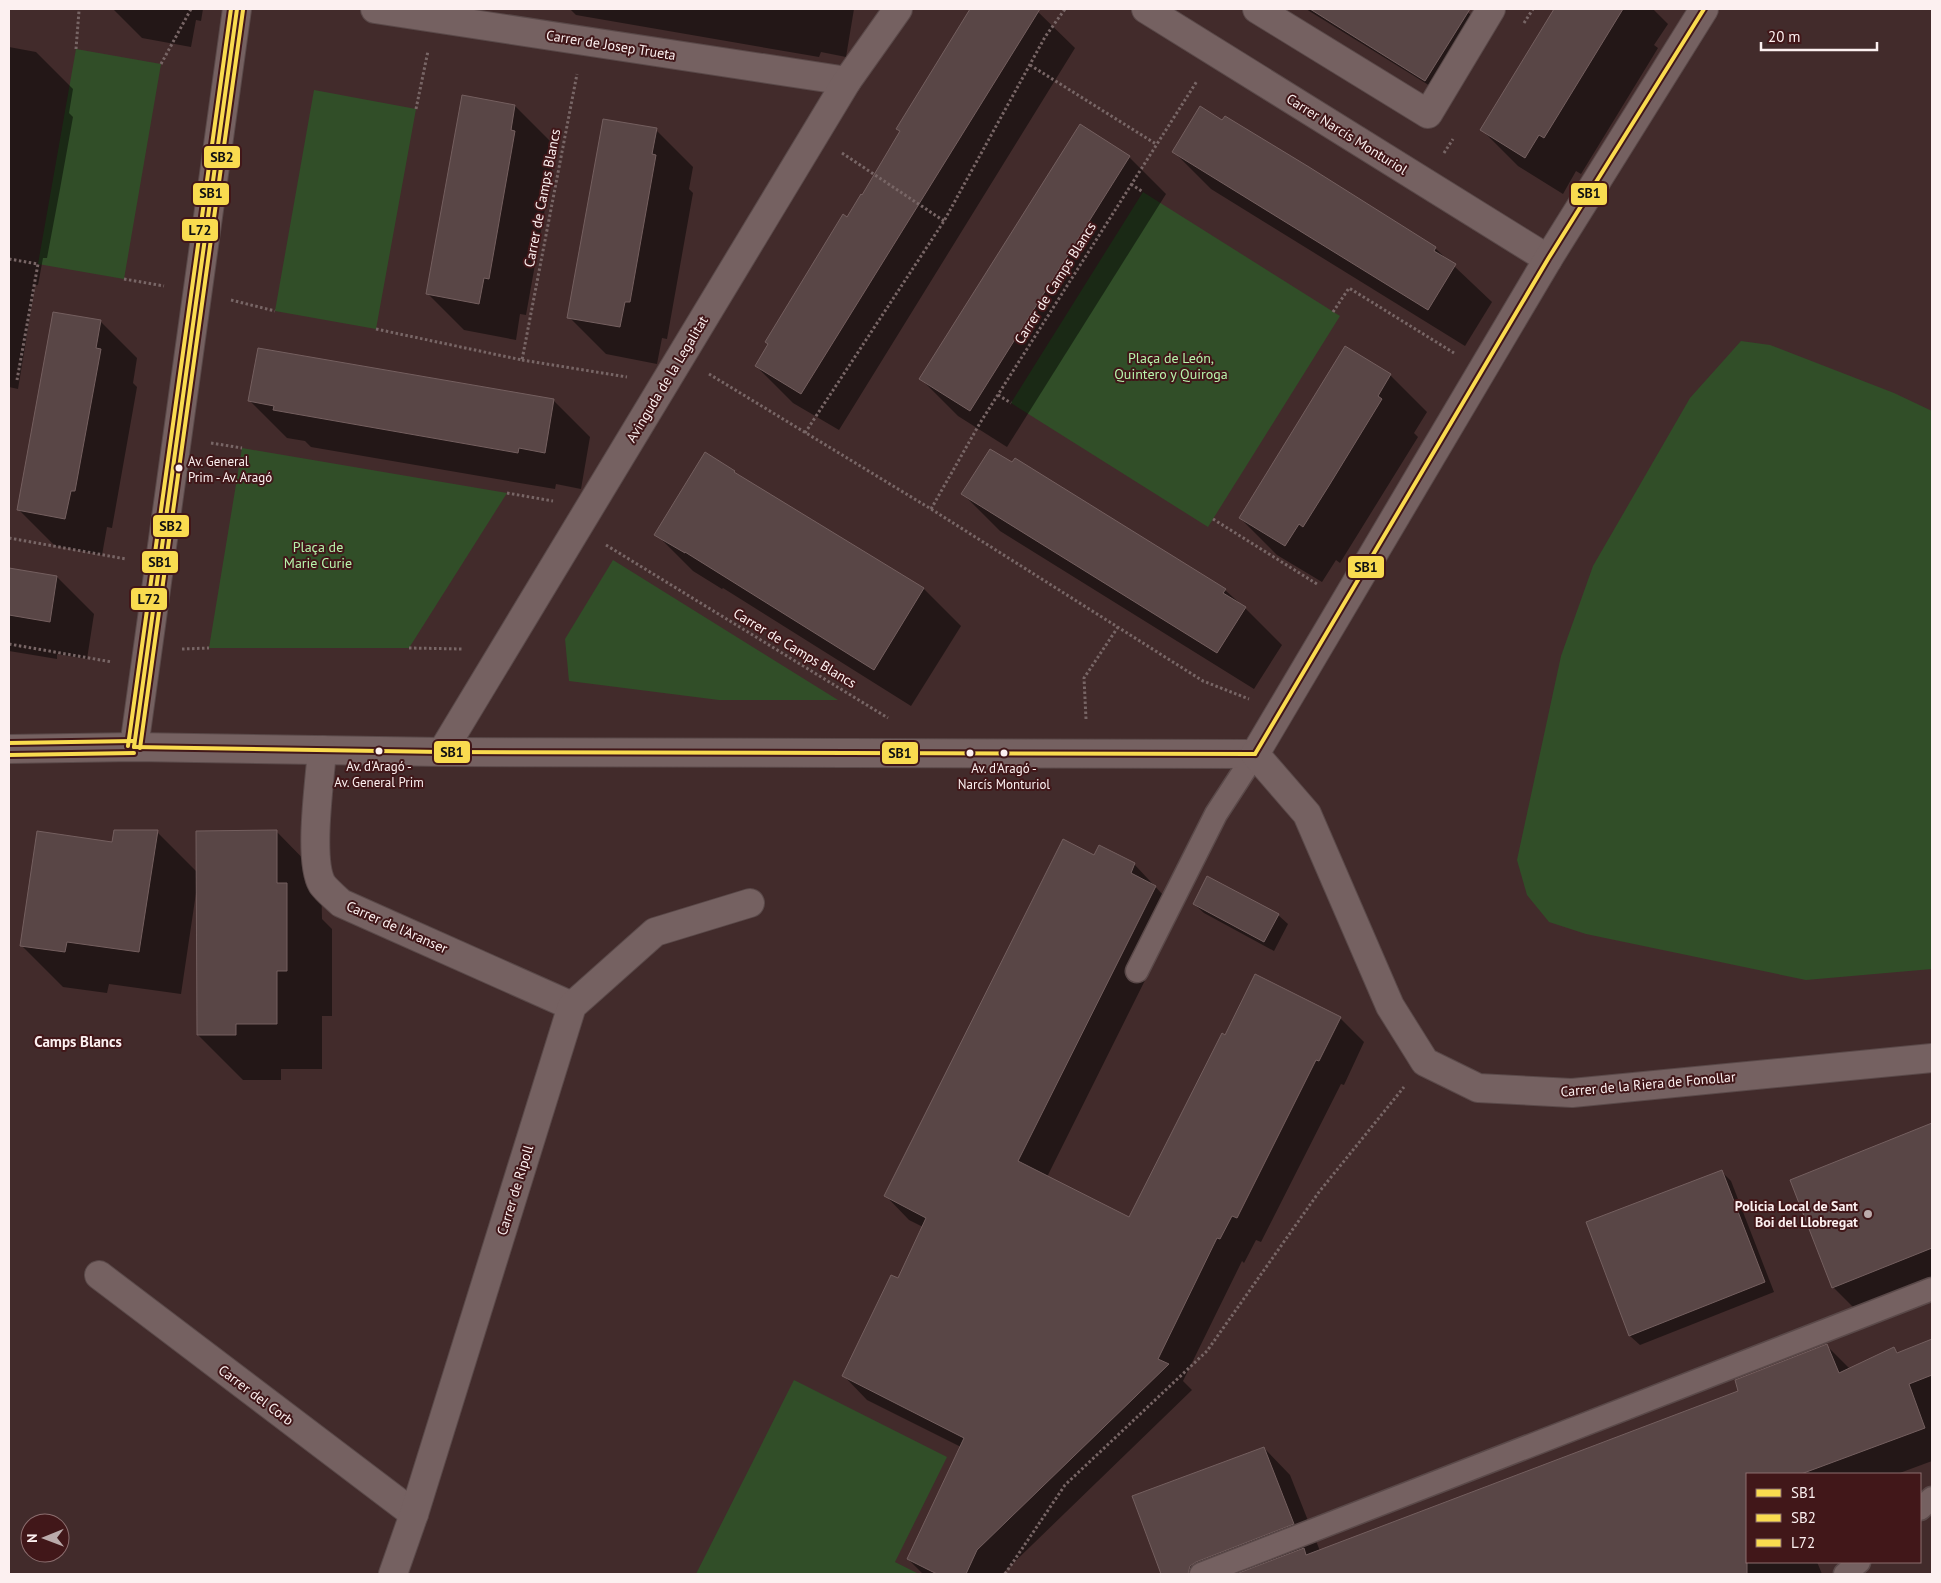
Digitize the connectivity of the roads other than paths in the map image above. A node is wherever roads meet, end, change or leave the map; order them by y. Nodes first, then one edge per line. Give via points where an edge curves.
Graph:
1 (237, 9) edge
2 (375, 9) edge
3 (898, 9) edge
4 (1257, 9) edge
5 (1491, 9) edge
6 (1704, 9) edge
7 (1150, 10) edge
8 (847, 81) junction
9 (1548, 259) junction
10 (134, 747) junction
11 (9, 749) edge
12 (322, 750) junction
13 (442, 752) junction
14 (1255, 754) junction
15 (750, 903) dead end
16 (1138, 971) dead end
17 (572, 1006) junction
18 (1932, 1058) edge
19 (99, 1275) dead end
20 (1932, 1289) edge
21 (1932, 1498) edge
22 (1921, 1508) edge
23 (414, 1514) junction
24 (1858, 1563) edge
25 (393, 1574) edge
26 (1201, 1574) edge
27 (1845, 1574) edge

1 - 10 street
2 - 8 street, Carrer de Josep Trueta
3 - 8 street, Avinguda de la Legalitat
4 - 5 street via 1428,114
6 - 9 street
7 - 9 street, Carrer Narcís Monturiol
8 - 13 street, Avinguda de la Legalitat
9 - 14 street
10 - 11 street
10 - 12 street
12 - 13 street
12 - 17 street, Carrer de l'Aranser via 315,836 318,871 322,884 330,893 342,903
13 - 14 street
14 - 16 lane via 1216,814
14 - 18 street, Carrer de la Riera de Fonollar via 1307,814 1390,1006 1425,1062 1478,1088 1572,1093
15 - 17 street via 654,932
17 - 23 street, Carrer de Ripoll
19 - 23 street, Carrer del Corb
20 - 26 lane
21 - 22 lane
23 - 25 street, Carrer de Ripoll
24 - 27 lane

